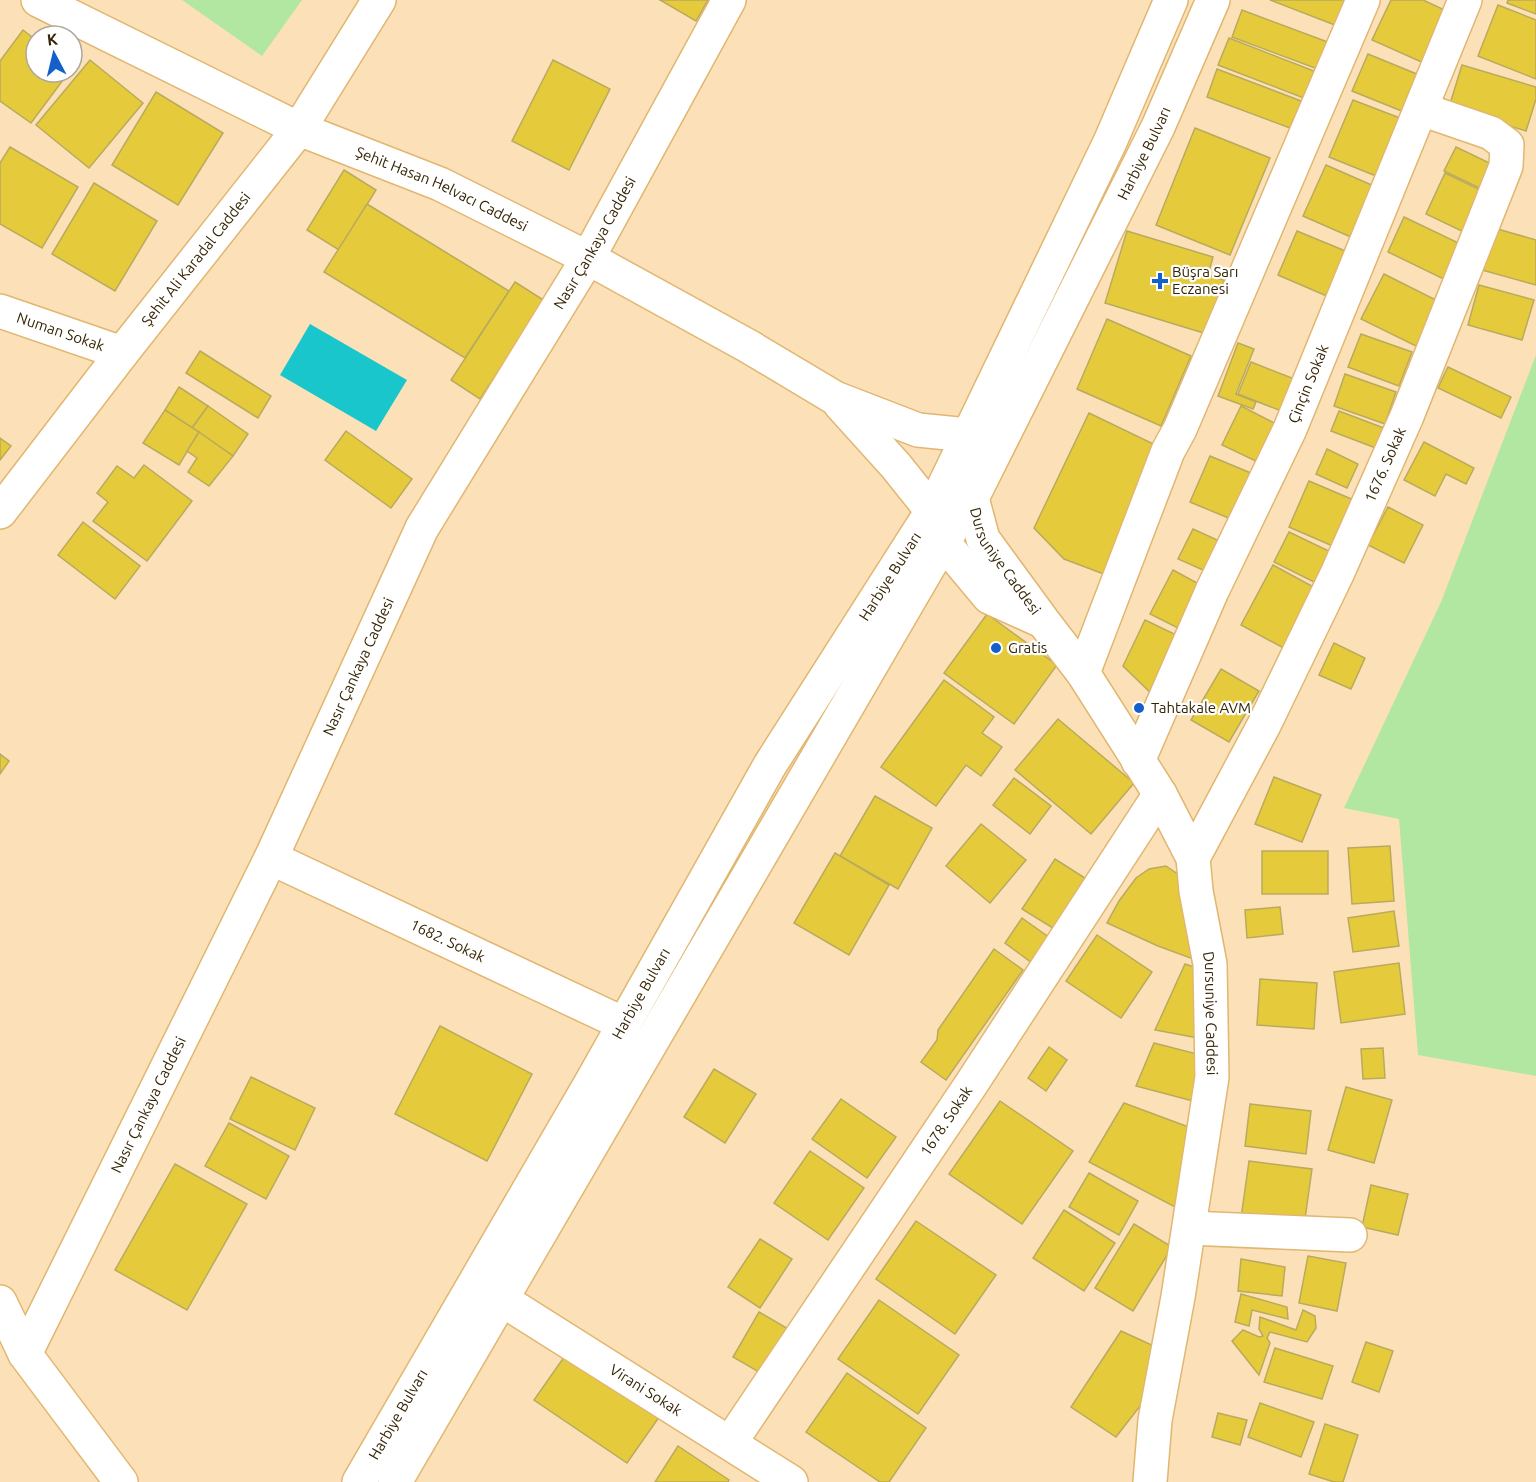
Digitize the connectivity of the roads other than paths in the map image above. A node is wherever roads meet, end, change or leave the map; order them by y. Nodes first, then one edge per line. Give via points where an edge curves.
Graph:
1 (38, 0) edge
2 (379, 0) edge
3 (729, 0) edge
4 (1172, 0) edge
5 (1213, 0) edge
6 (1363, 0) edge
7 (1465, 0) edge
8 (1421, 109) junction
9 (299, 129) junction
10 (588, 258) junction
11 (0, 310) edge
12 (122, 353) junction
13 (835, 398) junction
14 (968, 435) junction
15 (972, 498) junction
16 (932, 511) junction
17 (0, 512) edge
18 (943, 542) junction
19 (1043, 621) junction
20 (1083, 672) junction
21 (1138, 761) junction
22 (1160, 794) junction
23 (271, 858) junction
24 (1193, 858) junction
25 (624, 1024) junction
26 (1189, 1228) junction
27 (1350, 1235) dead end
28 (501, 1299) junction
29 (0, 1302) edge
30 (26, 1354) junction
31 (730, 1443) junction
32 (121, 1482) edge
33 (359, 1482) edge
34 (395, 1482) edge
35 (791, 1482) edge
36 (1150, 1482) edge

1 - 9 street, Şehit Hasan Helvacı Caddesi
2 - 9 street, Şehit Ali Karadal Caddesi
3 - 10 street, Nasır Çankaya Caddesi
4 - 14 street, Harbiye Bulvarı via 1110,142
5 - 15 street, Harbiye Bulvarı via 1158,127
6 - 20 street via 1168,451
7 - 8 street, Çinçin Sokak
8 - 21 street, Çinçin Sokak via 1290,429 1212,591
8 - 24 street, 1676. Sokak via 1491,133 1507,145 1506,166 1407,416 1342,563 1264,725
9 - 10 street, Şehit Hasan Helvacı Caddesi via 440,184
9 - 12 street, Şehit Ali Karadal Caddesi
10 - 13 street, Şehit Hasan Helvacı Caddesi
10 - 23 street, Nasır Çankaya Caddesi via 422,528
11 - 12 street, Numan Sokak
12 - 17 street, Şehit Ali Karadal Caddesi
13 - 14 street, Şehit Hasan Helvacı Caddesi via 918,430
13 - 16 street, Şehit Hasan Helvacı Caddesi
14 - 15 street, Harbiye Bulvarı
14 - 16 street, Harbiye Bulvarı
15 - 16 street
15 - 18 street, Harbiye Bulvarı
15 - 19 street, Dursuniye Caddesi via 983,539
16 - 18 street, Harbiye Bulvarı
16 - 25 street, Harbiye Bulvarı via 770,765
18 - 19 street, Dursuniye Caddesi via 988,597
18 - 28 street, Harbiye Bulvarı
19 - 20 street, Dursuniye Caddesi
20 - 21 street, Dursuniye Caddesi
21 - 22 street, Dursuniye Caddesi
22 - 24 street, Dursuniye Caddesi
22 - 31 street, 1678. Sokak
23 - 25 street, 1682. Sokak
23 - 30 street, Nasır Çankaya Caddesi
24 - 26 street, Dursuniye Caddesi via 1210,964 1212,1077
25 - 33 street, Harbiye Bulvarı
26 - 27 street
26 - 36 street, Dursuniye Caddesi via 1155,1420
28 - 31 street, Virani Sokak
28 - 34 street, Harbiye Bulvarı
29 - 30 street
30 - 32 street
31 - 35 street, Virani Sokak

